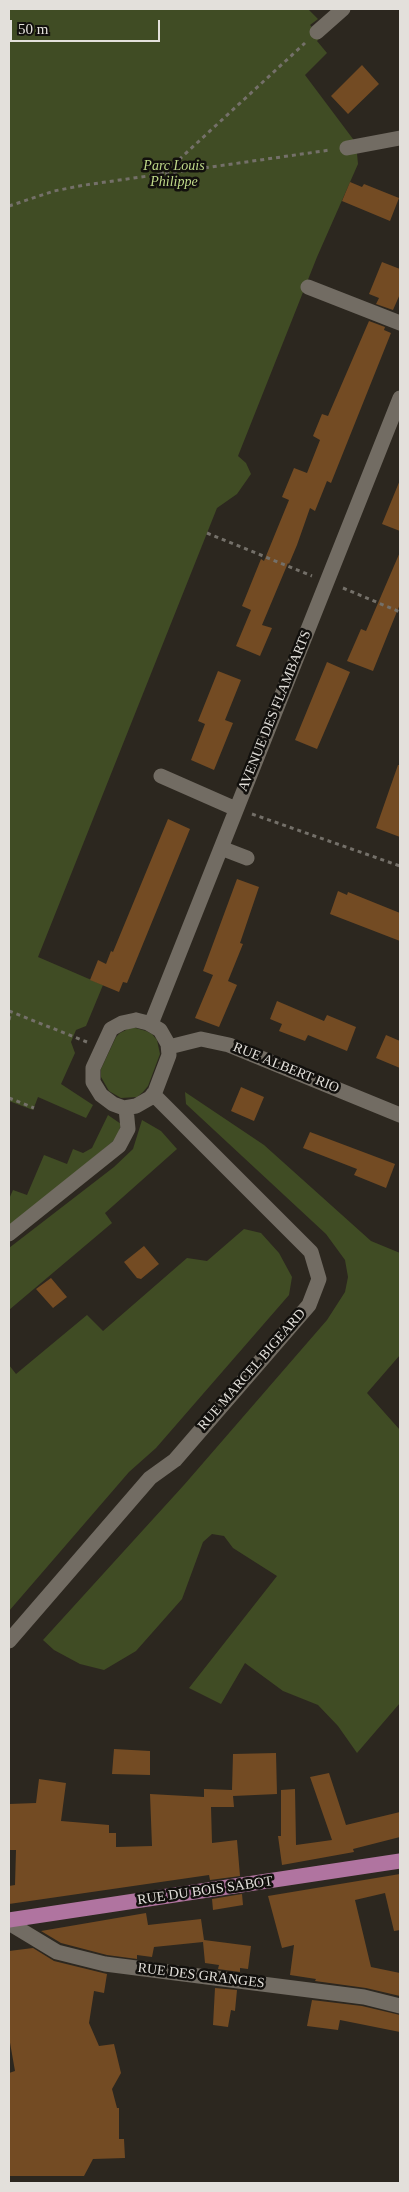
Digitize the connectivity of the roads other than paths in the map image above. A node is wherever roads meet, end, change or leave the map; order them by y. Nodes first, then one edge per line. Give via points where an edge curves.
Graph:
1 (343, 9) edge
2 (317, 32) road end
3 (400, 138) edge
4 (347, 148) road end
5 (308, 287) dead end
6 (400, 324) edge
7 (400, 398) edge
8 (161, 776) dead end
9 (236, 809) junction
10 (221, 848) junction
11 (247, 858) dead end
12 (150, 1024) junction
13 (169, 1047) junction
14 (153, 1094) junction
15 (126, 1108) junction
16 (400, 1115) edge
17 (9, 1234) edge
18 (9, 1641) edge
19 (400, 1861) edge
20 (9, 1922) edge
21 (400, 2006) edge

1 - 2 street
3 - 4 street
5 - 6 street
7 - 9 street, AVENUE DES FLAMBARTS
8 - 9 street
9 - 10 street, AVENUE DES FLAMBARTS
10 - 11 street
10 - 12 street, AVENUE DES FLAMBARTS
12 - 13 street via 163,1034
12 - 15 street via 136,1020 111,1029 93,1068 94,1082 106,1100
13 - 14 street via 168,1061
13 - 16 street, RUE ALBERT RIO via 201,1039 229,1045
14 - 15 street via 142,1104
14 - 18 street, RUE MARCEL BIGEARD via 311,1252 319,1278 308,1305 174,1460 150,1478
15 - 17 street via 128,1129 119,1146
19 - 20 main road, RUE DU BOIS SABOT
20 - 21 street, RUE DES GRANGES via 57,1952 105,1964 364,1997

